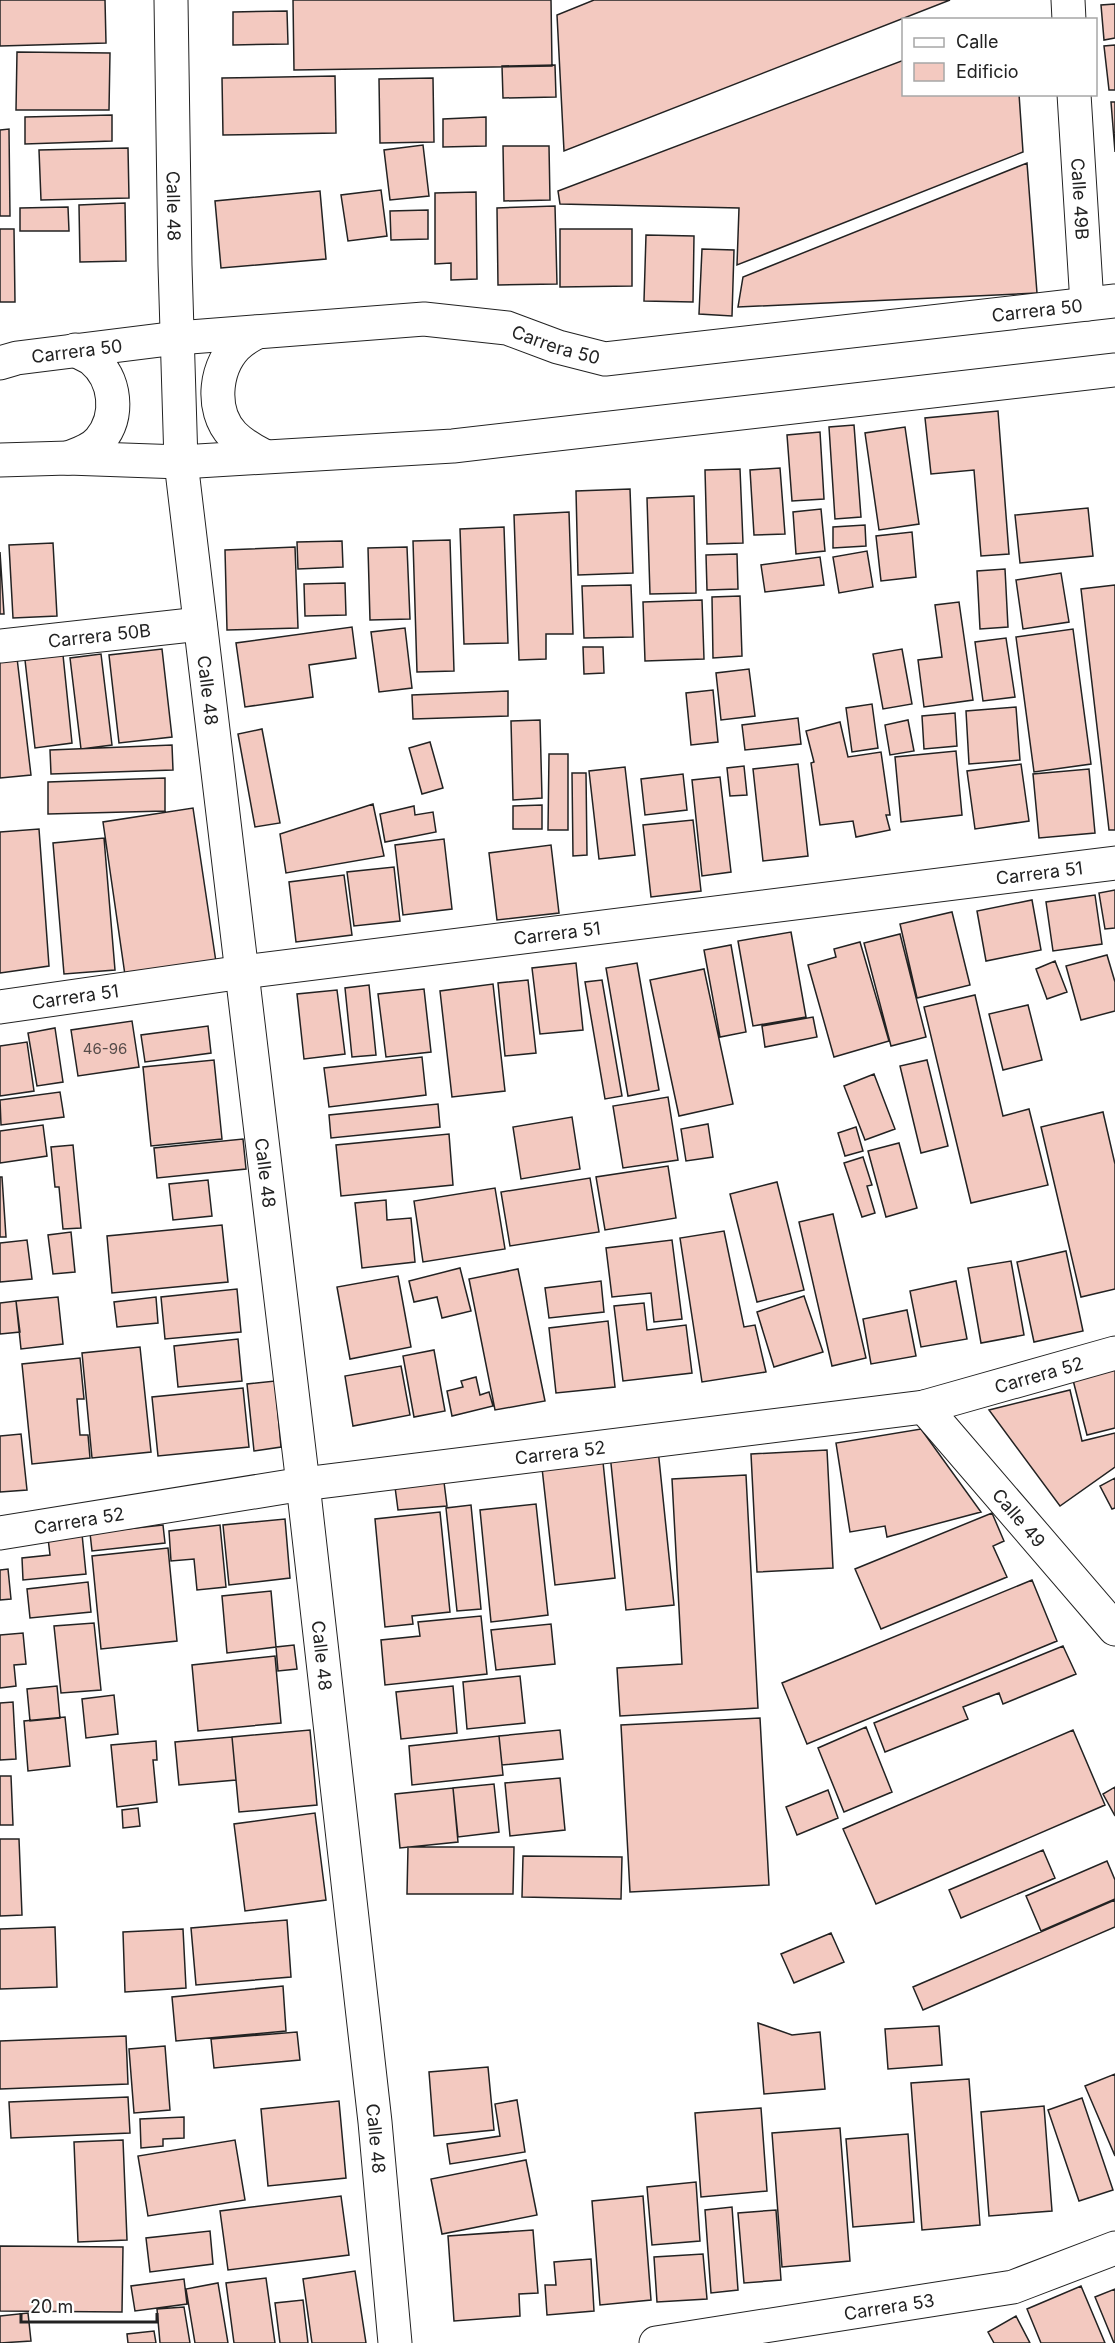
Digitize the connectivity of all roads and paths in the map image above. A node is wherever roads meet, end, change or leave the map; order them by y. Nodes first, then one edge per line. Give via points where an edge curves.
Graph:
1 (171, 0) edge
2 (1068, 0) edge
3 (1069, 18) edge
4 (1074, 96) edge
5 (1101, 302) edge
6 (257, 332) junction
7 (177, 338) junction
8 (75, 350) junction
9 (0, 363) edge
10 (1115, 370) edge
11 (264, 456) junction
12 (68, 458) junction
13 (0, 460) edge
14 (181, 462) junction
15 (200, 624) junction
16 (0, 646) edge
17 (1115, 863) edge
18 (243, 972) junction
19 (0, 1007) edge
20 (1115, 1353) edge
21 (924, 1407) junction
22 (303, 1484) junction
23 (0, 1533) edge
24 (1115, 1629) edge
25 (1115, 2248) edge
26 (395, 2343) edge
27 (656, 2343) edge

1 - 7 street, Calle 48
2 - 3 street
4 - 5 street, Calle 49B
5 - 6 street, Carrera 50 via 605,359 507,328 424,319
6 - 7 street, Carrera 50
6 - 11 street via 240,342 228,358 220,376 218,396 231,433 245,447
7 - 8 street, Carrera 50
7 - 14 street, Calle 48
8 - 9 street, Carrera 50
8 - 12 street via 92,359 104,373 112,389 113,408 100,441
10 - 11 street via 453,446
11 - 14 street
12 - 13 street
12 - 14 street
14 - 15 street, Calle 48
15 - 16 street, Carrera 50B
15 - 18 street, Calle 48
17 - 18 street, Carrera 51
18 - 19 street, Carrera 51
18 - 22 street, Calle 48
20 - 21 street, Carrera 52
21 - 22 street, Carrera 52
21 - 24 street, Calle 49
22 - 23 street, Carrera 52
22 - 26 street, Calle 48 via 375,2122
25 - 27 street, Carrera 53 via 1014,2288

